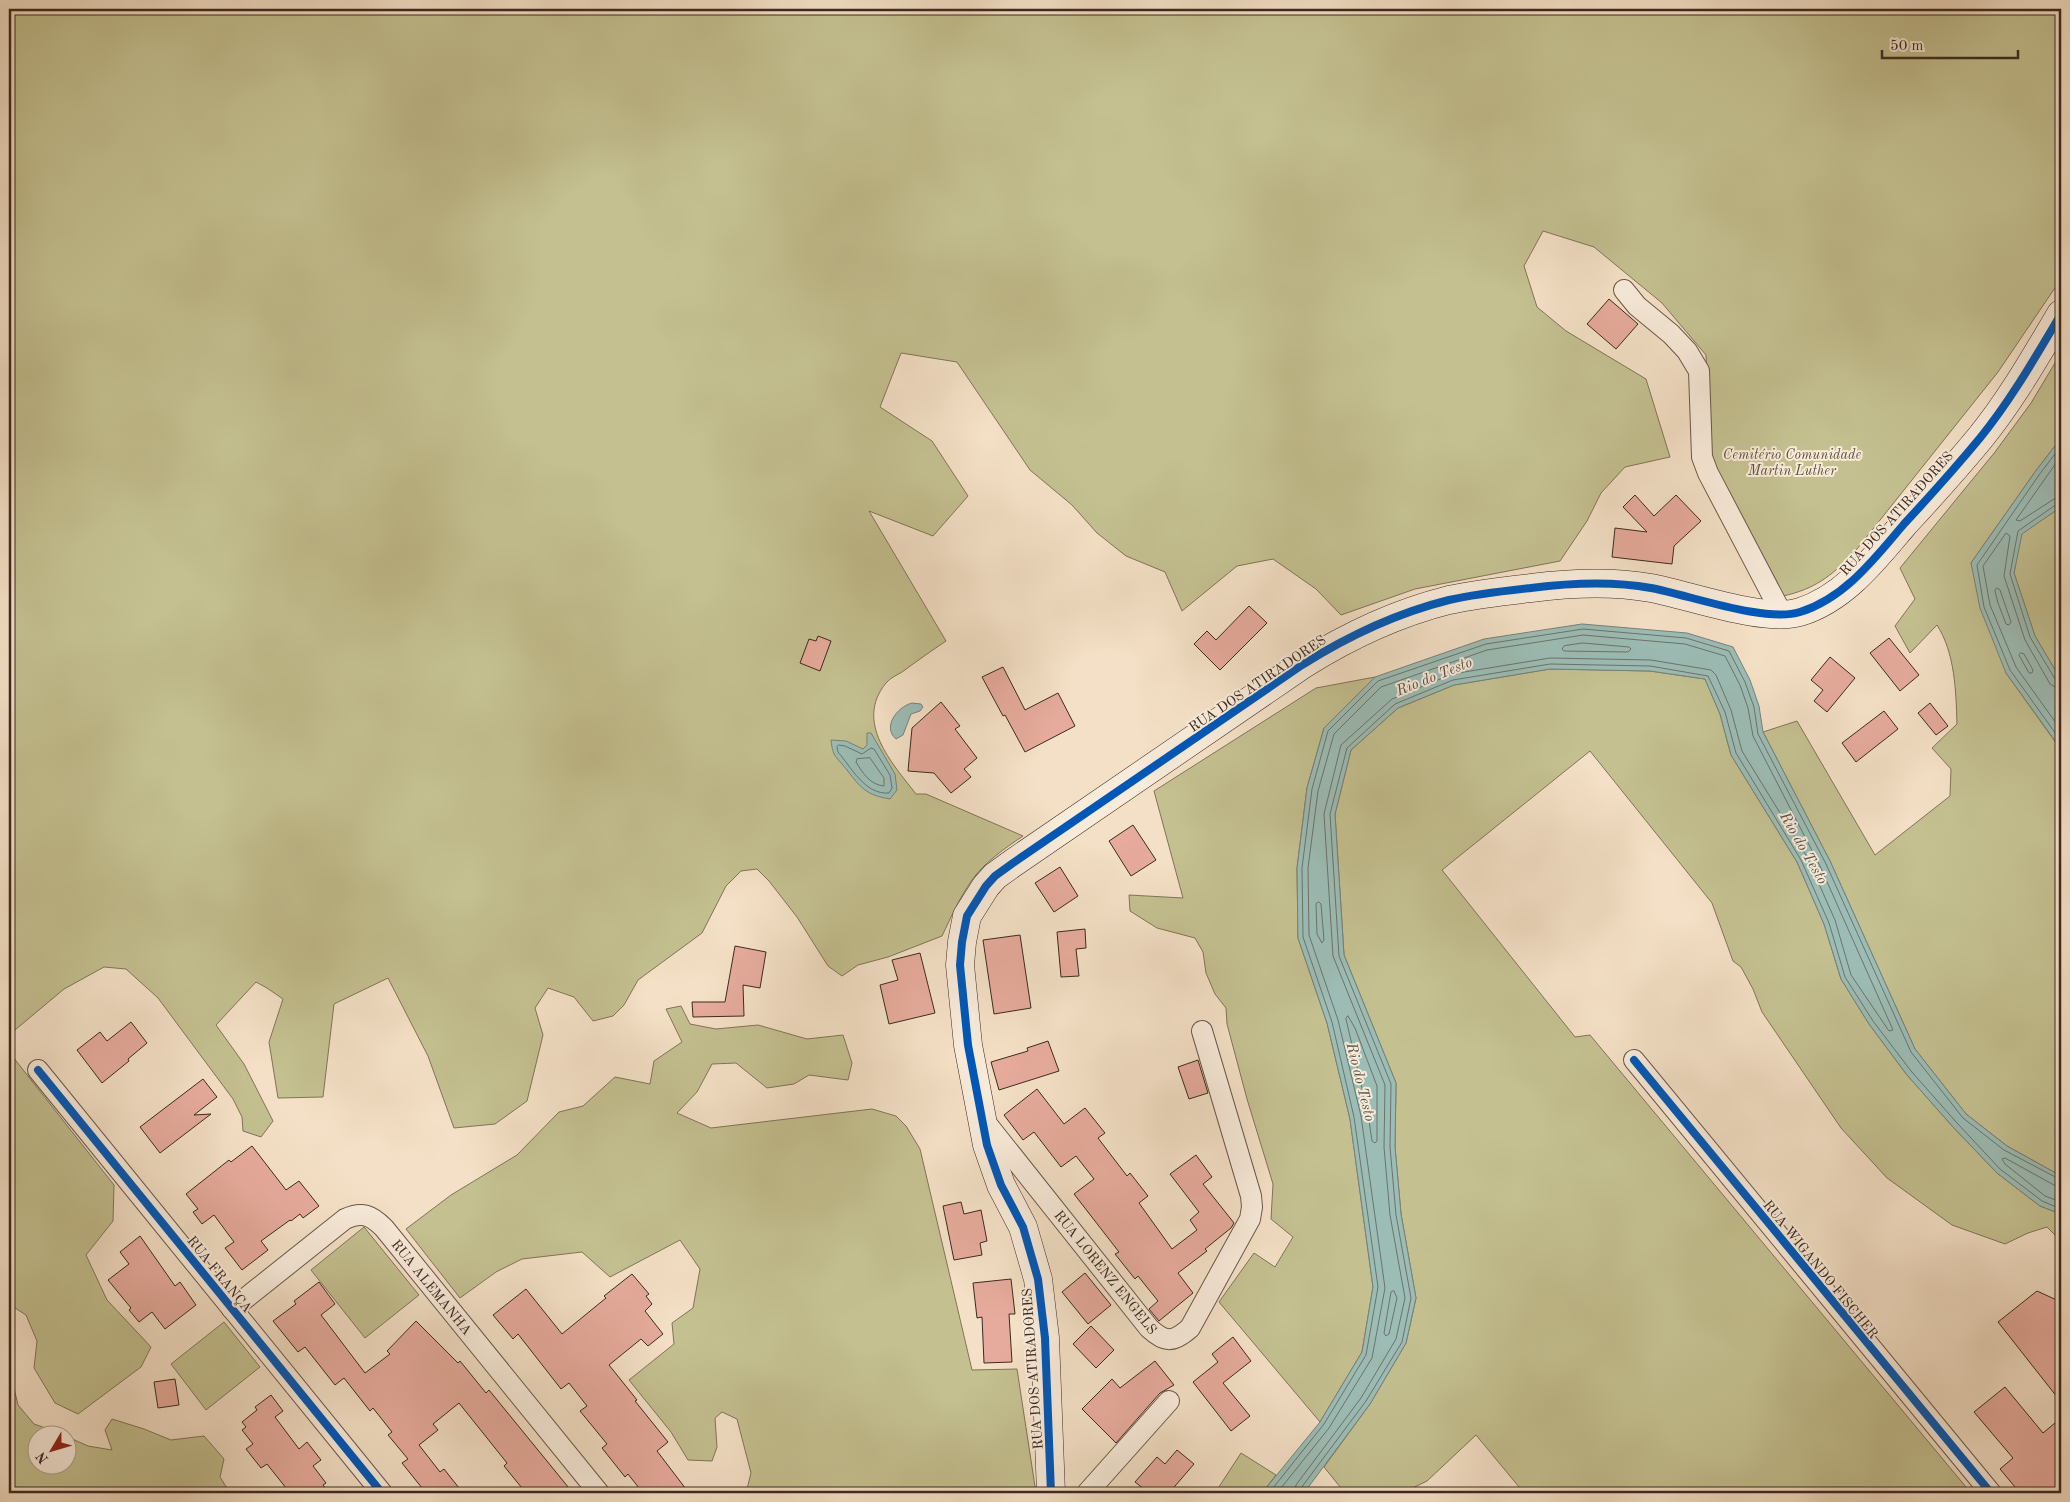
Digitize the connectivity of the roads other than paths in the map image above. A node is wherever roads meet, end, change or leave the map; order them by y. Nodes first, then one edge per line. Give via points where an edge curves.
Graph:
1 (1624, 290) dead end
2 (2061, 314) edge
3 (1782, 614) junction
4 (1202, 1031) dead end
5 (1634, 1060) dead end
6 (38, 1070) dead end
7 (981, 1115) junction
8 (232, 1309) junction
9 (1169, 1401) dead end
10 (382, 1493) edge
11 (598, 1493) edge
12 (1052, 1493) edge
13 (1087, 1493) edge
14 (1990, 1493) edge

1 - 3 street via 1687,351 1700,371 1702,457
2 - 3 street, RUA DOS ATIRADORES via 1981,436 1864,570 1817,606 1798,613
3 - 7 street, RUA DOS ATIRADORES via 1749,612 1648,588 1604,584 1554,585 1449,600 1392,618 1302,665 1013,863 995,876 975,900 967,916 960,966 968,1045
4 - 7 street, RUA LORENZ ENGELS via 1252,1208 1250,1219 1190,1328 1181,1336 1169,1340 1159,1337 1149,1328
5 - 14 street, RUA WIGANDO FISCHER
6 - 8 street, RUA FRANÇA
7 - 12 street, RUA DOS ATIRADORES via 993,1165 1023,1227 1038,1280 1045,1338
8 - 10 street, RUA FRANÇA
8 - 11 street, RUA ALEMANHA via 345,1219 366,1214 384,1228
9 - 13 street

